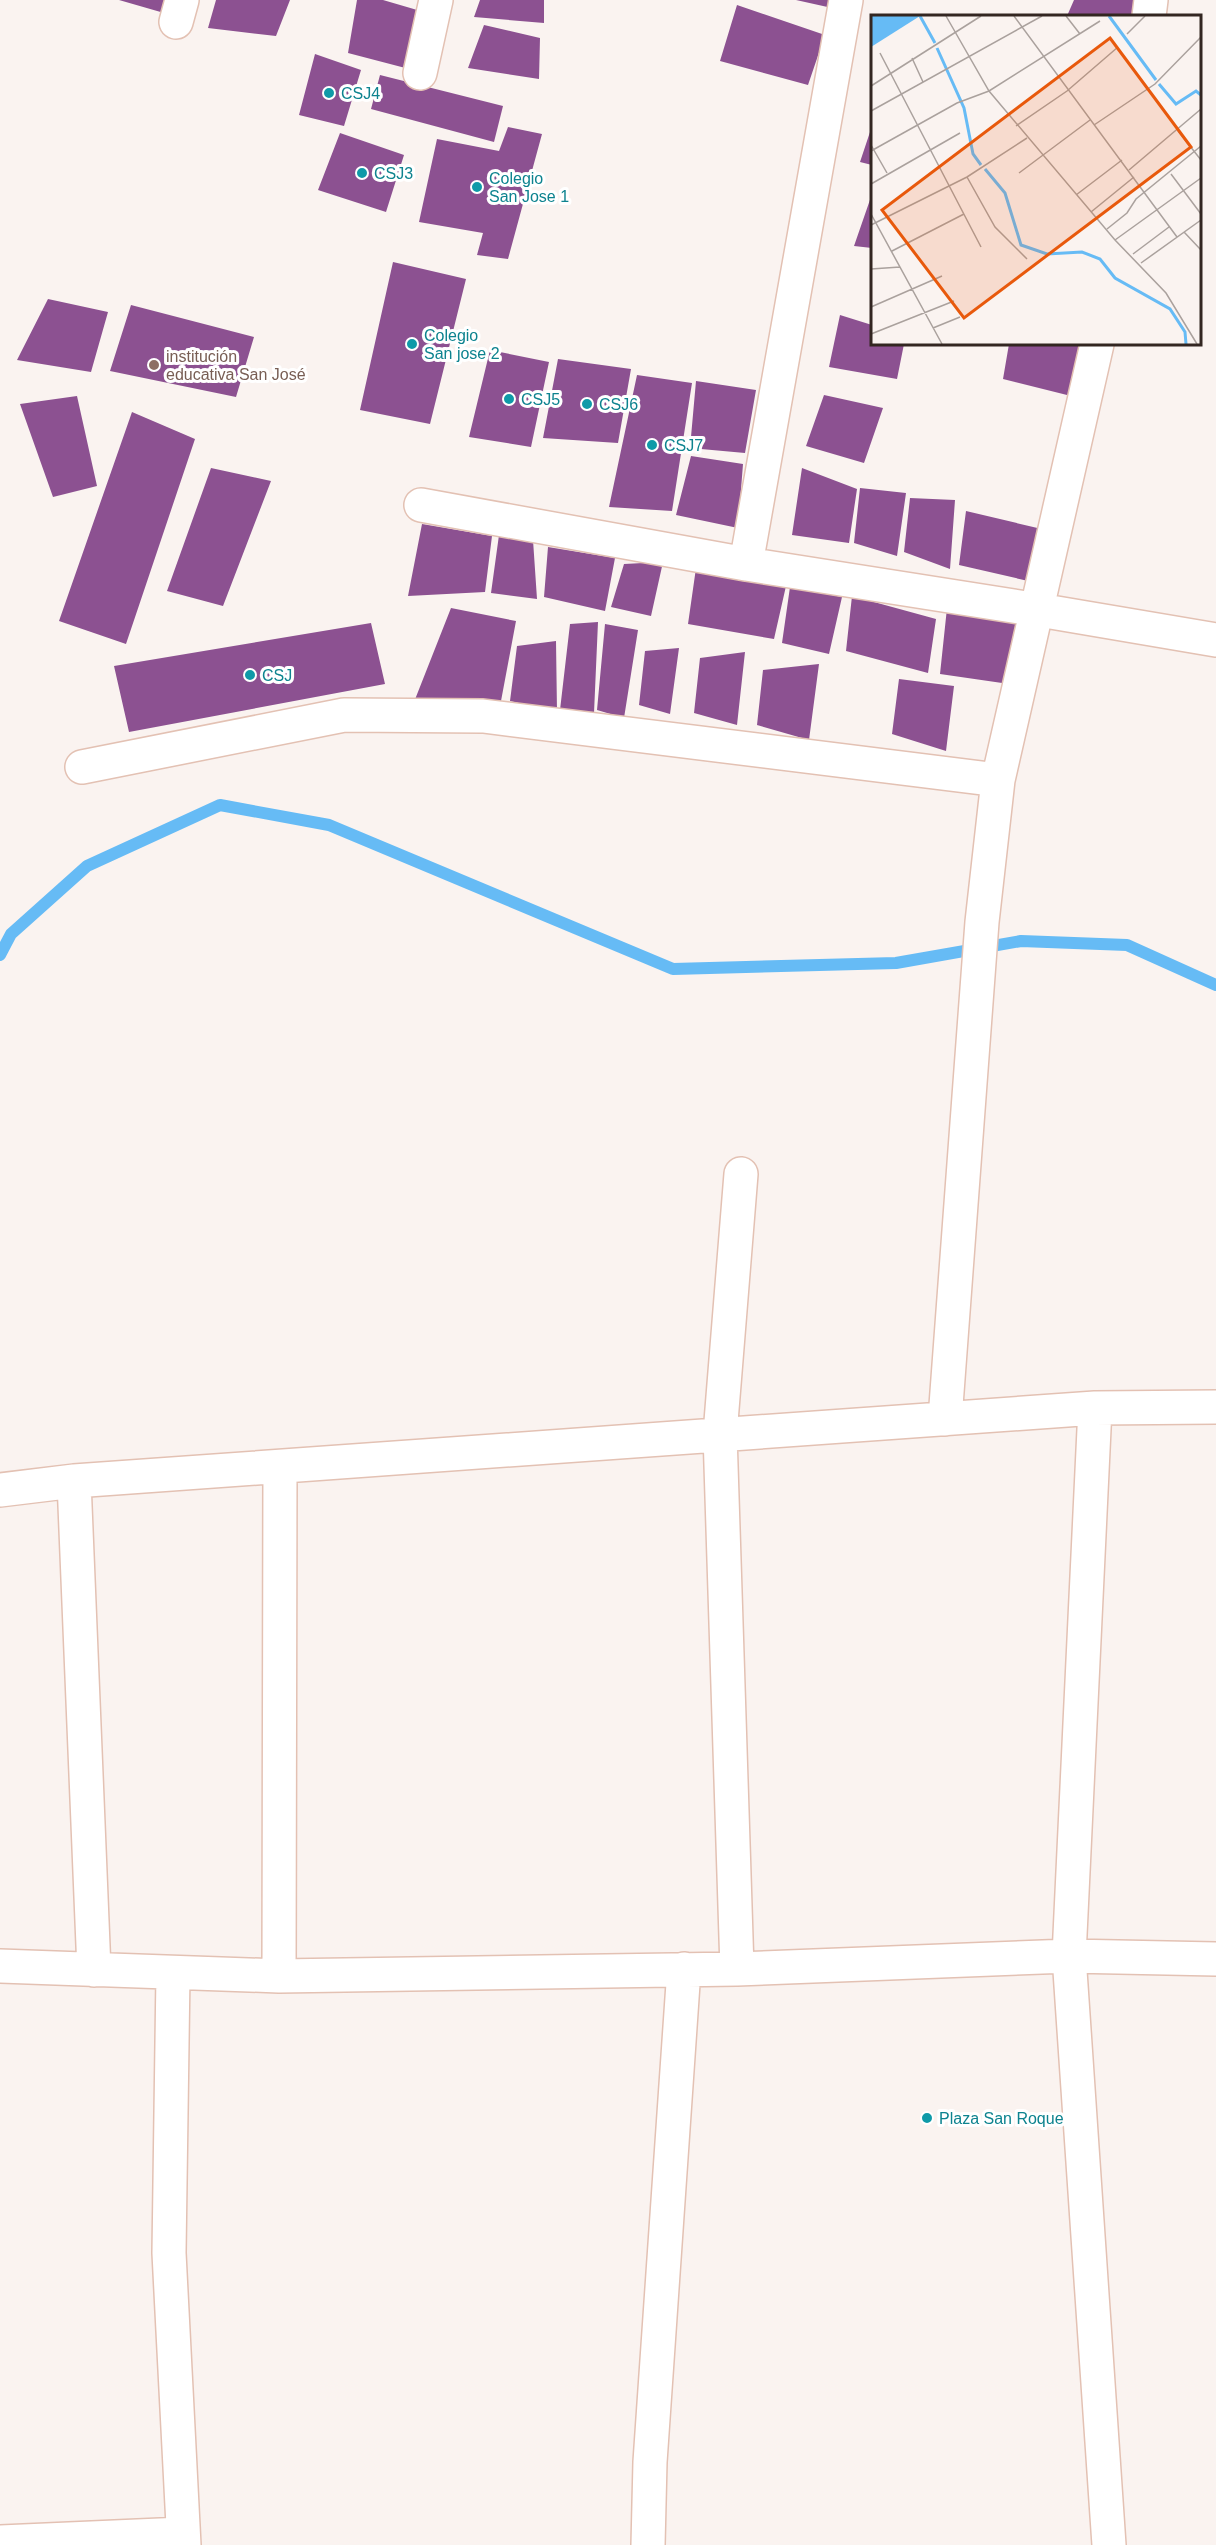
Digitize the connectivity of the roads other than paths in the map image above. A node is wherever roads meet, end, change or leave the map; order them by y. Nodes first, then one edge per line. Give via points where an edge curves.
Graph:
1 (436, 0) edge
2 (846, 0) edge
3 (1151, 0) edge
4 (1149, 15) edge
5 (420, 73) dead end
6 (1097, 345) edge
7 (421, 505) dead end
8 (746, 564) junction
9 (1039, 610) junction
10 (1216, 640) edge
11 (82, 767) dead end
12 (998, 780) junction
13 (741, 1174) dead end
14 (1216, 1407) edge
15 (1095, 1408) junction
16 (945, 1419) junction
17 (720, 1434) junction
18 (280, 1468) junction
19 (74, 1481) junction
20 (0, 1490) edge
21 (1069, 1956) junction
22 (1216, 1959) edge
23 (0, 1966) edge
24 (684, 1969) junction
25 (737, 1969) junction
26 (94, 1970) junction
27 (173, 1973) junction
28 (279, 1976) junction
29 (183, 2540) edge
30 (0, 2542) edge
31 (648, 2545) edge
32 (1109, 2545) edge

1 - 5 street
2 - 8 street
3 - 4 street
6 - 9 street
7 - 8 street
8 - 9 street
9 - 10 street
9 - 12 street
11 - 12 street via 344,715 483,716
12 - 16 street via 982,922
13 - 17 street
14 - 15 street
15 - 16 street
15 - 21 street
16 - 17 street
17 - 18 street
17 - 25 street
18 - 19 street
18 - 28 street
19 - 20 street
19 - 26 street
21 - 22 street
21 - 25 street
21 - 32 street
23 - 26 street
24 - 25 street
24 - 28 street
24 - 31 street via 650,2462
26 - 27 street
27 - 28 street
27 - 29 street via 169,2253
29 - 30 street

